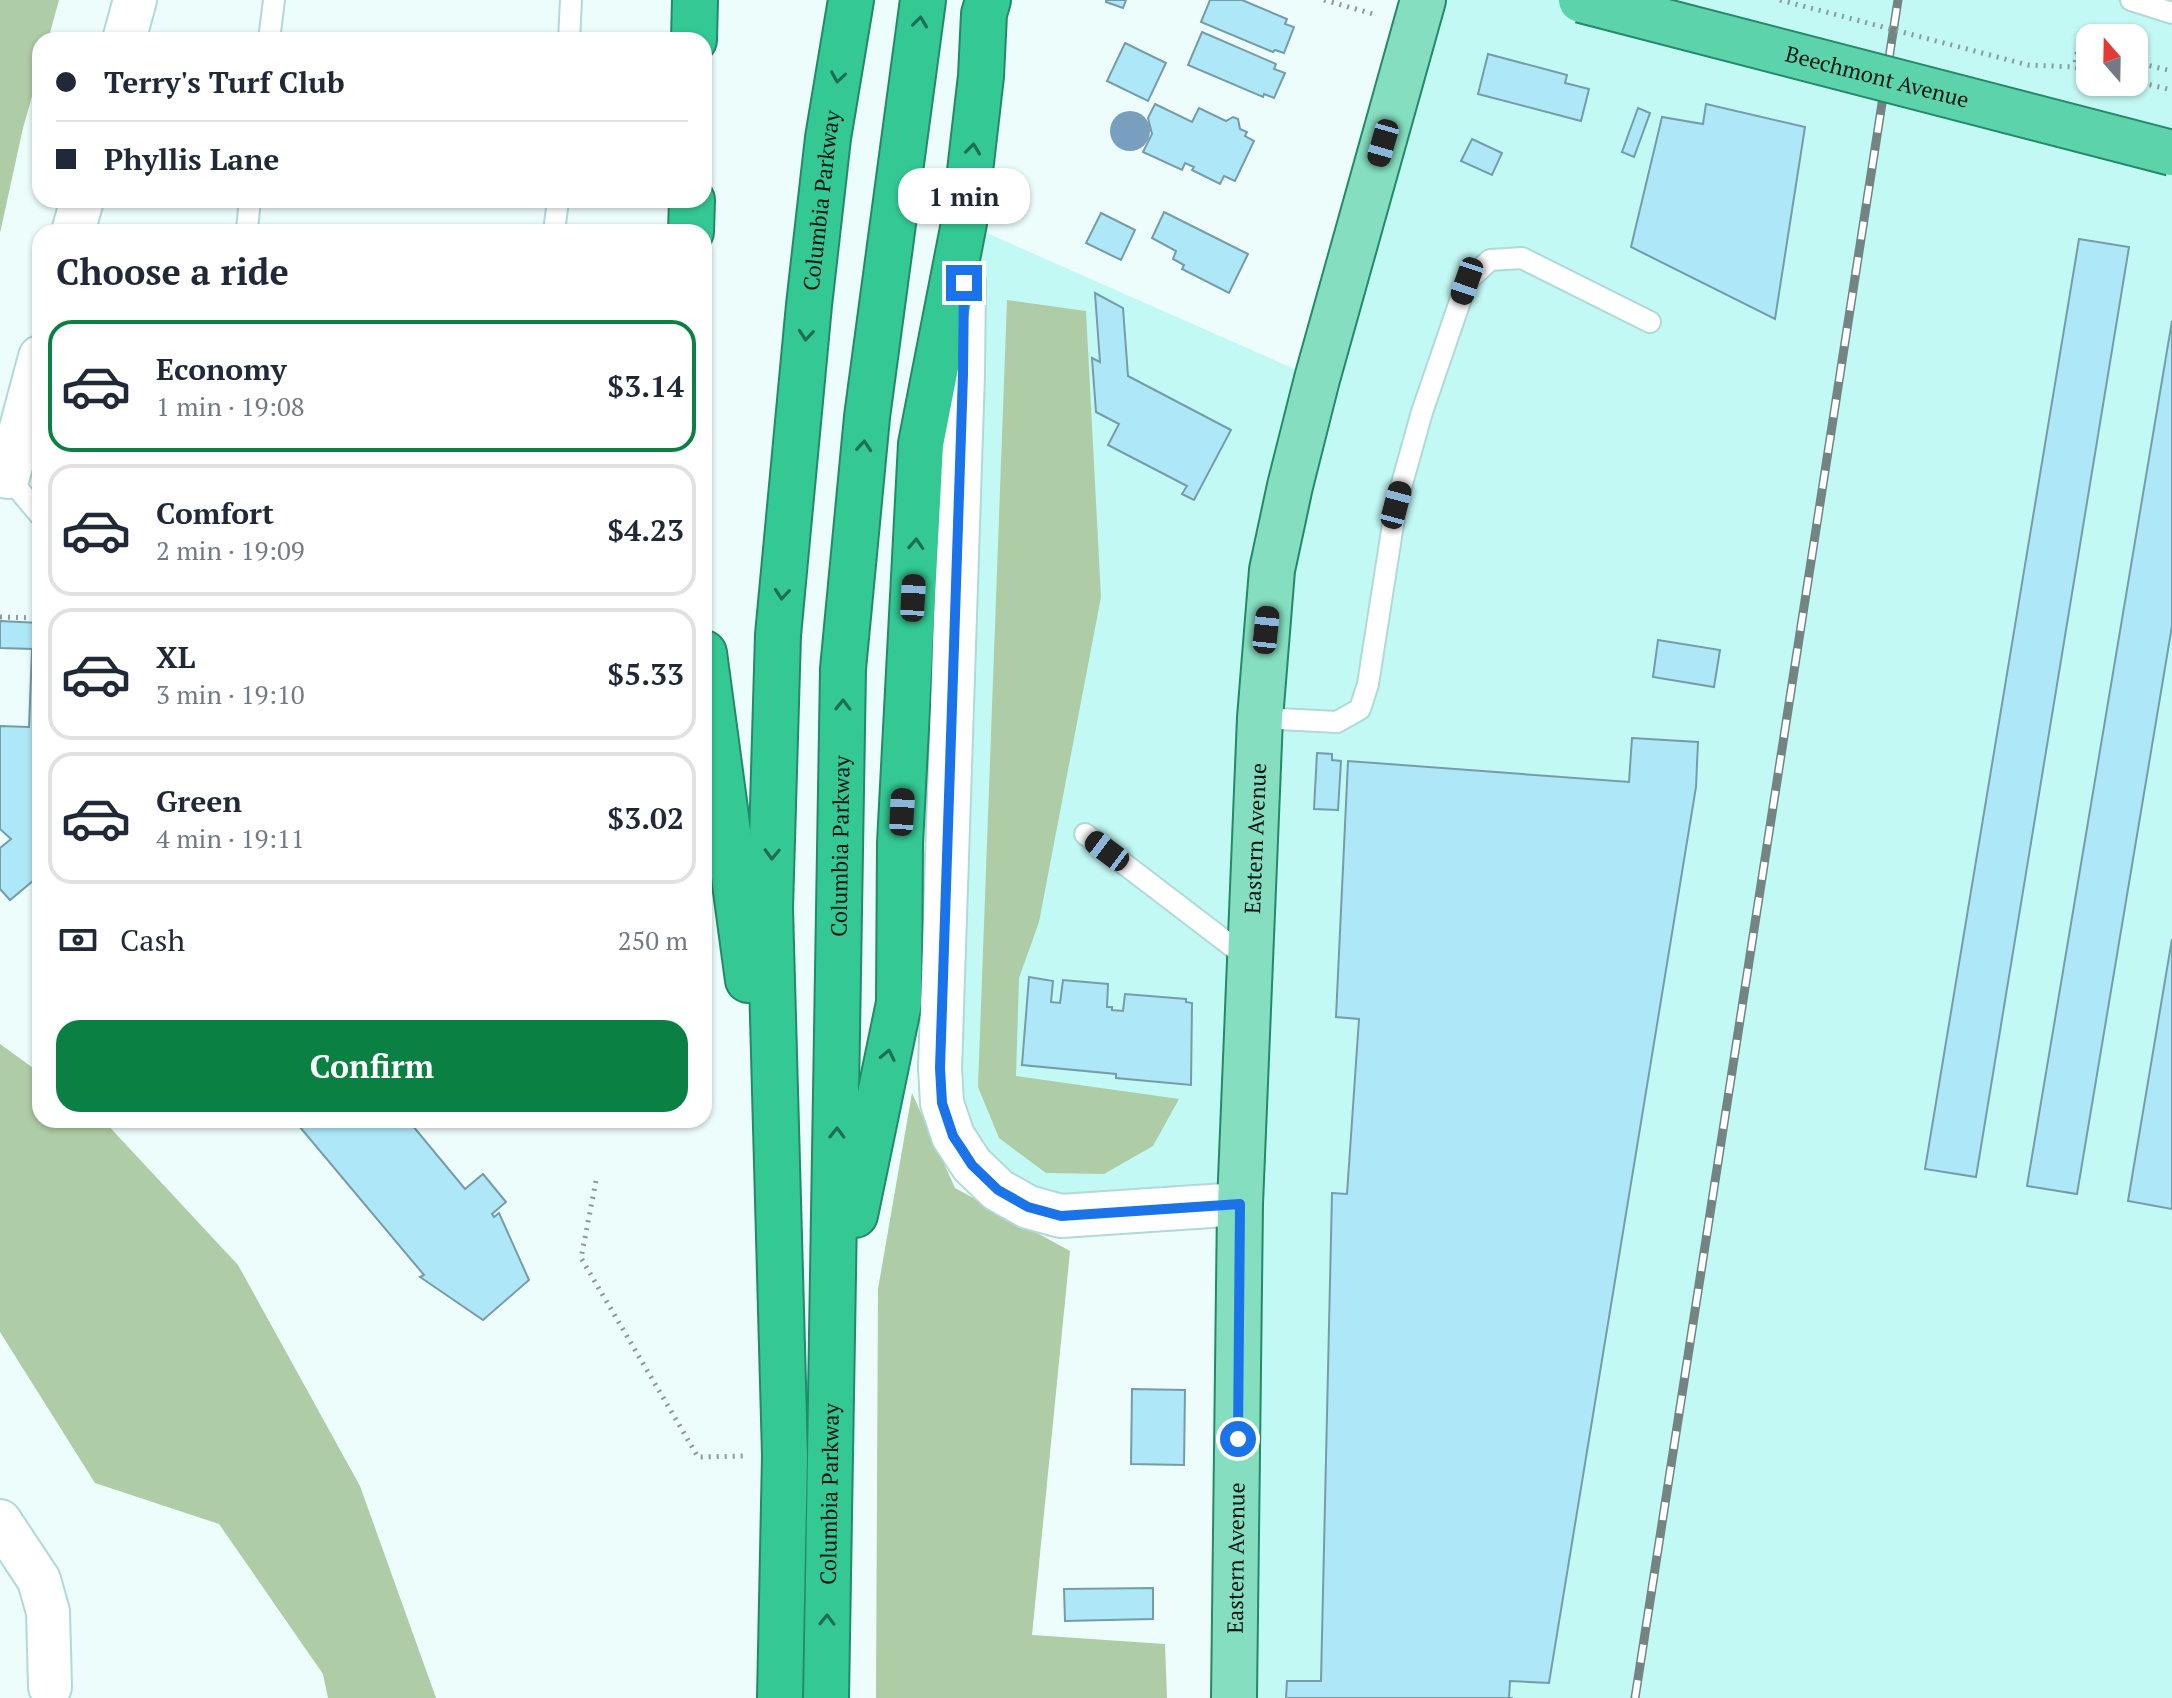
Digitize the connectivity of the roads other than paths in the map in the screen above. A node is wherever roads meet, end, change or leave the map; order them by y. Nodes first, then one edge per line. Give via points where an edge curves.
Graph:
1 (135, 0) edge
2 (274, 0) edge
3 (571, 0) edge
4 (695, 0) edge
5 (851, 0) edge
6 (923, 0) edge
7 (988, 0) edge
8 (1017, 0) edge
9 (1423, 0) edge
10 (1581, 0) edge
11 (2131, 0) edge
12 (2172, 13) edge
13 (126, 32) edge
14 (270, 32) edge
15 (569, 32) edge
16 (694, 32) edge
17 (981, 76) junction
18 (2172, 153) edge
19 (964, 223) junction
20 (1650, 322) dead end
21 (32, 396) edge
22 (16, 475) edge
23 (32, 502) edge
24 (712, 712) edge
25 (1260, 718) junction
26 (1085, 834) dead end
27 (1250, 960) junction
28 (1240, 1204) junction
29 (780, 1214) junction
30 (833, 1323) junction
31 (0, 1521) edge
32 (50, 1687) dead end
33 (780, 1698) edge
34 (826, 1698) edge
35 (1234, 1698) edge

1 - 13 street
2 - 14 lane
3 - 15 lane
4 - 16 highway
5 -> 29 highway, Columbia Parkway via 828,138 778,635 770,908
30 -> 6 highway, Columbia Parkway via 843,669 867,417
7 - 17 highway
8 - 17 highway via 992,43
9 - 25 main road, Eastern Avenue via 1290,486 1272,570
10 - 18 highway, Beechmont Avenue, bridge
11 - 12 lane
19 -> 17 highway
19 - 28 street via 942,1103 953,1136 972,1165 998,1190 1028,1207 1061,1216
30 -> 19 highway via 899,1003 900,843 921,444
20 - 25 lane via 1522,258 1490,260 1467,281 1396,505 1360,709 1337,722
21 - 22 street
22 - 23 lane
24 - 29 highway
25 - 27 main road, Eastern Avenue
26 - 27 lane
27 - 28 main road, Eastern Avenue
28 - 35 main road, Eastern Avenue
29 - 33 highway, Columbia Parkway via 785,1456
34 -> 30 highway, Columbia Parkway
31 - 32 street via 39,1580 48,1612

